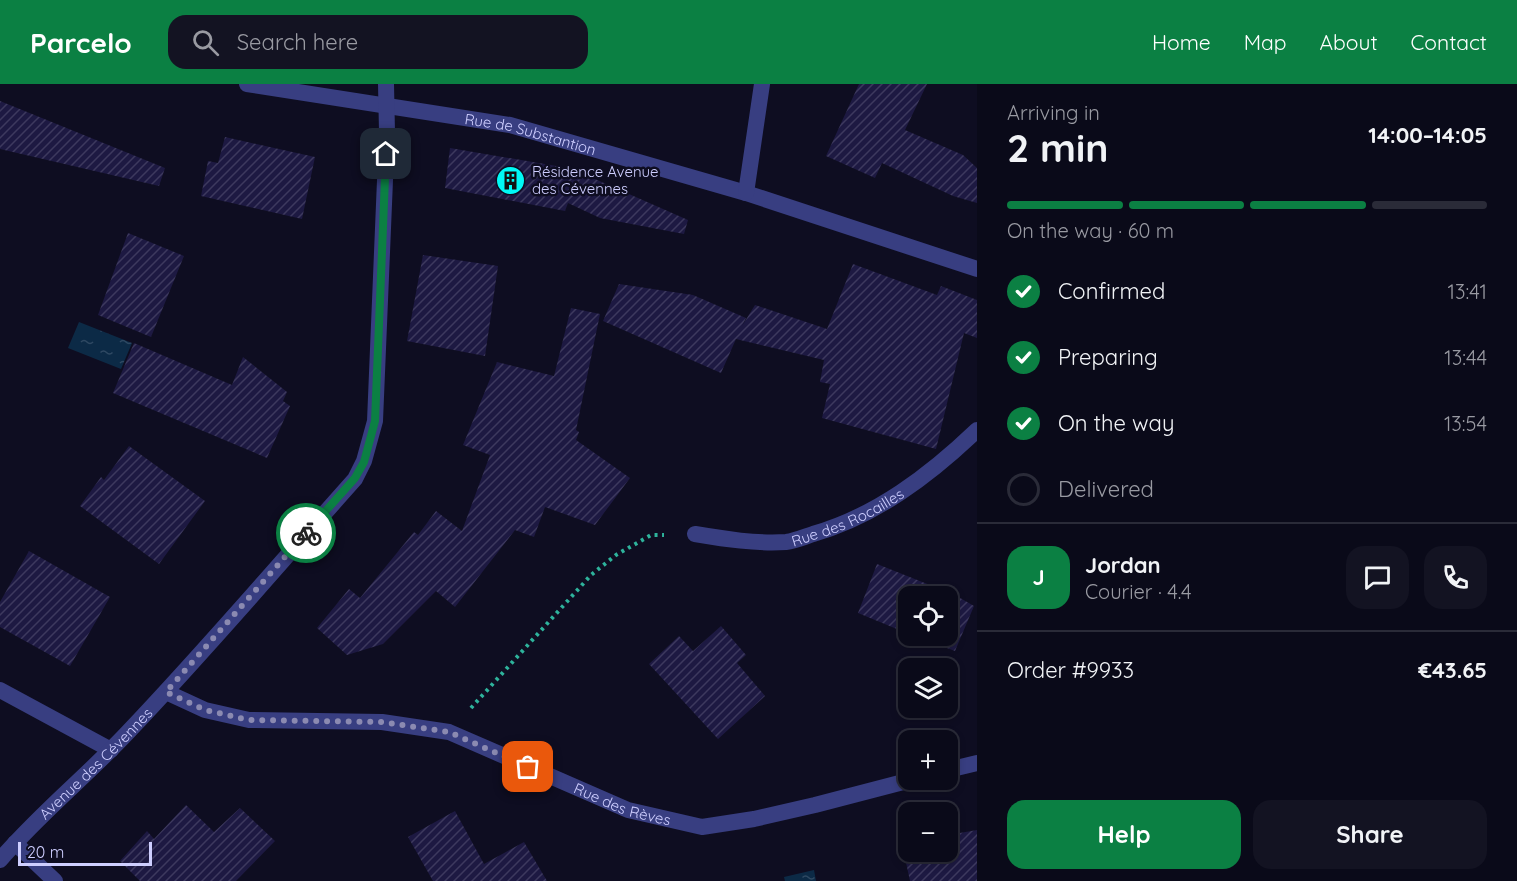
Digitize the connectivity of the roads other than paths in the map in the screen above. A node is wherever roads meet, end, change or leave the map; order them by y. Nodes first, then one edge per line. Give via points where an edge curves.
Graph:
1 (247, 84) edge
2 (386, 84) edge
3 (762, 84) edge
4 (386, 107) junction
5 (746, 193) junction
6 (977, 269) edge
7 (977, 430) edge
8 (695, 534) road end
9 (0, 690) edge
10 (166, 692) junction
11 (111, 750) junction
12 (977, 763) edge
13 (958, 768) edge
14 (898, 783) edge
15 (15, 843) junction
16 (0, 860) edge
17 (55, 881) edge

1 - 4 street, Rue de Substantion
2 - 4 street, Avenue des Cévennes
3 - 5 street
4 - 5 street, Rue de Substantion via 510,125
4 - 10 street, Avenue des Cévennes via 375,421 364,462 355,478
5 - 6 street, Rue de Substantion
7 - 8 street, Rue des Rocailles via 913,485 872,511 833,528 788,542 742,542
9 - 11 street
10 - 11 street, Avenue des Cévennes
10 - 14 street, Rue des Rèves via 205,710 249,720 382,722 449,732 627,810 702,827 754,819
11 - 15 street, Avenue des Cévennes
12 - 13 street
15 - 16 street, Avenue des Cévennes
15 - 17 street

